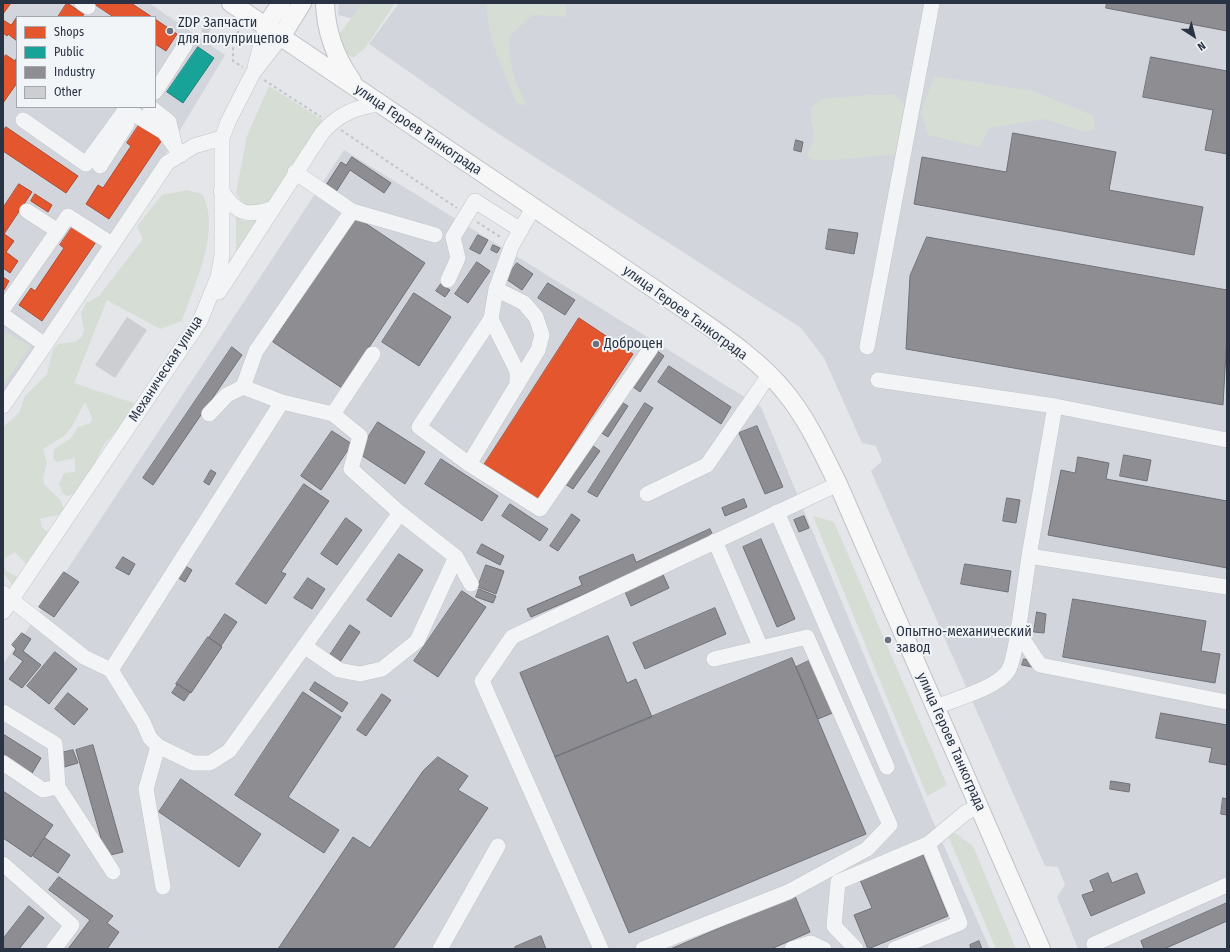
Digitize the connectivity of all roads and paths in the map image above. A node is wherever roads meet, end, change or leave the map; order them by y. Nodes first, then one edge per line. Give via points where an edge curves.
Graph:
1 (231, 3) edge
2 (281, 3) edge
3 (302, 3) edge
4 (325, 3) edge
5 (932, 3) edge
6 (250, 15) junction
7 (266, 26) junction
8 (281, 37) junction
9 (185, 45) dead end
10 (253, 73) junction
11 (156, 90) edge
12 (358, 90) junction
13 (380, 104) junction
14 (151, 108) edge
15 (134, 113) junction
16 (23, 120) dead end
17 (330, 123) junction
18 (222, 138) junction
19 (178, 150) junction
20 (100, 166) dead end
21 (296, 172) junction
22 (221, 191) junction
23 (273, 208) junction
24 (533, 208) junction
25 (27, 210) dead end
26 (352, 211) junction
27 (467, 214) junction
28 (58, 230) junction
29 (521, 230) junction
30 (435, 235) dead end
31 (112, 244) junction
32 (512, 245) junction
33 (448, 280) dead end
34 (496, 289) junction
35 (3, 309) edge
36 (3, 315) edge
37 (491, 318) junction
38 (200, 321) junction
39 (45, 345) junction
40 (867, 347) dead end
41 (651, 348) dead end
42 (373, 354) dead end
43 (769, 375) junction
44 (878, 380) dead end
45 (517, 382) junction
46 (243, 388) junction
47 (282, 402) junction
48 (3, 406) edge
49 (1055, 406) junction
50 (209, 414) dead end
51 (332, 414) junction
52 (1227, 440) edge
53 (469, 464) junction
54 (838, 484) junction
55 (647, 494) dead end
56 (776, 512) junction
57 (400, 513) junction
58 (715, 541) junction
59 (1029, 556) junction
60 (456, 557) junction
61 (471, 584) dead end
62 (1227, 587) edge
63 (8, 596) edge
64 (3, 612) edge
65 (827, 626) junction
66 (1018, 632) junction
67 (806, 637) junction
68 (304, 646) junction
69 (761, 648) junction
70 (714, 660) dead end
71 (111, 670) junction
72 (1227, 702) edge
73 (936, 707) junction
74 (3, 712) edge
75 (158, 746) junction
76 (3, 763) edge
77 (886, 767) dead end
78 (58, 787) junction
79 (979, 806) junction
80 (928, 844) junction
81 (498, 846) dead end
82 (3, 864) edge
83 (113, 872) dead end
84 (1227, 885) edge
85 (163, 887) dead end
86 (54, 949) edge
87 (440, 949) edge
88 (601, 949) edge
89 (642, 949) edge
90 (792, 949) edge
91 (824, 949) edge
92 (856, 949) edge
93 (895, 949) edge
94 (1041, 949) edge
95 (1096, 949) edge

1 - 6 main road, улица Героев Танкограда
2 - 7 main road, Механическая улица
3 - 8 main road, Механическая улица
4 - 12 main road via 328,33 333,49 341,66
5 - 40 street
6 - 7 main road, улица Героев Танкограда
6 - 10 path via 234,40 233,62
7 - 8 main road, улица Героев Танкограда
7 - 10 street, Механическая улица
8 - 10 street, Механическая улица
8 - 12 main road, улица Героев Танкограда
9 - 11 street
10 - 17 path
10 - 18 street, Механическая улица
12 - 13 main road, улица Героев Танкограда
13 - 17 street via 361,107
13 - 24 main road, улица Героев Танкограда
14 - 19 street via 169,122
15 - 16 street via 126,109 86,164
15 - 19 street via 164,132
15 - 20 street
17 - 21 street
17 - 27 path
18 - 19 street
18 - 22 street, Механическая улица
19 - 31 street
21 - 23 street
21 - 26 street
22 - 23 street via 235,209 246,213 259,213
22 - 38 street, Механическая улица via 222,256 218,277
23 - 38 street
24 - 29 street
24 - 43 main road, улица Героев Танкограда via 684,308 727,339
25 - 28 street
26 - 30 street
26 - 46 street via 256,351
27 - 29 street via 475,201
27 - 32 path
27 - 33 street via 453,237 458,258
28 - 31 street via 68,216
28 - 35 street
29 - 32 street
31 - 39 street
32 - 34 street
34 - 37 street
34 - 45 street via 524,303 536,317 542,335 538,350
36 - 39 street
37 - 45 street via 517,370
37 - 53 street via 419,427
38 - 63 street, Механическая улица
39 - 48 street
41 - 53 street via 540,509
42 - 51 street
43 - 54 main road, улица Героев Танкограда via 785,391 810,426
43 - 55 street via 707,465
44 - 49 street
45 - 53 street
46 - 47 street
46 - 50 street via 227,395
47 - 51 street
47 - 71 street
49 - 52 street
49 - 59 street
51 - 57 street via 360,436 351,469
54 - 56 street
54 - 73 main road, улица Героев Танкограда
56 - 58 street
56 - 65 street
57 - 60 street
57 - 68 street
58 - 69 street
58 - 88 street via 512,637 482,681
59 - 62 street
59 - 66 street
60 - 61 street
60 - 68 street via 418,641 382,669 360,674 339,670
63 - 64 street, Механическая улица
63 - 71 street via 84,657
65 - 67 street
65 - 77 street
66 - 72 street via 1040,665
66 - 73 street via 1009,670 1004,676
67 - 69 street
67 - 89 street via 890,825 867,849 788,892
68 - 75 street via 229,751 210,763 192,764
69 - 70 street
71 - 75 street via 144,722 150,738
73 - 79 main road, улица Героев Танкограда
74 - 78 street via 55,744
75 - 85 street via 146,789
76 - 78 street via 43,790
78 - 83 street
79 - 80 street via 965,813
79 - 94 main road, улица Героев Танкограда
80 - 92 street via 838,882 834,926
80 - 93 street via 960,923
81 - 87 street
82 - 86 street via 72,925
84 - 95 street via 1094,944
90 - 91 street via 810,944

